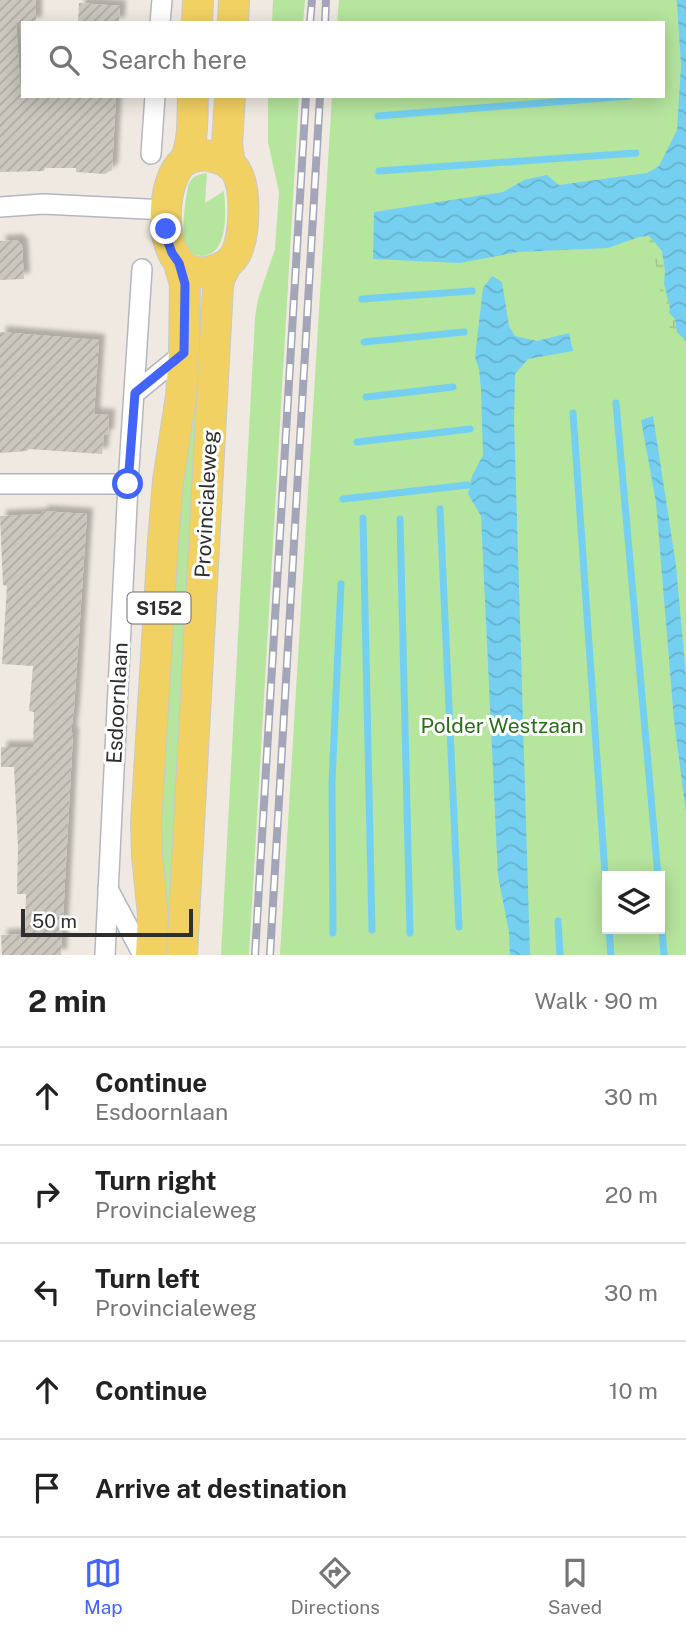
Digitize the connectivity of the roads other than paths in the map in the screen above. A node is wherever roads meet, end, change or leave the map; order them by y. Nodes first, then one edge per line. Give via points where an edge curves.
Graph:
1 (162, 0) edge
2 (198, 0) edge
3 (234, 0) edge
4 (160, 21) edge
5 (197, 21) edge
6 (233, 21) edge
7 (155, 98) edge
8 (193, 98) edge
9 (230, 98) edge
10 (151, 154) dead end
11 (185, 160) junction
12 (230, 164) junction
13 (0, 207) edge
14 (167, 210) junction
15 (179, 263) junction
16 (226, 265) junction
17 (142, 269) dead end
18 (184, 353) junction
19 (135, 393) junction
20 (0, 484) edge
21 (128, 484) junction
22 (108, 888) junction
23 (105, 955) edge
24 (143, 955) edge
25 (151, 955) edge
26 (182, 955) edge

1 - 4 street
2 - 5 main road
3 - 6 main road
7 - 10 street
8 - 11 main road, S152 via 191,142
9 - 12 main road, S152
11 - 12 main road via 204,155
11 - 14 main road, S152 via 170,184
12 - 16 main road, S152 via 241,181 243,201 240,240
13 - 14 street via 43,204
14 - 15 main road, S152 via 168,242
15 - 16 main road via 199,272
15 - 18 main road, Provincialeweg / S152 via 185,284
16 - 26 main road, Provincialeweg / S152 via 218,286
17 - 19 street, Esdoornlaan
18 - 19 street
18 - 25 main road, Provincialeweg / S152 via 163,541 147,809
19 - 21 street, Esdoornlaan
20 - 21 street
21 - 22 street, Esdoornlaan
22 - 23 street, Esdoornlaan
22 - 24 street

